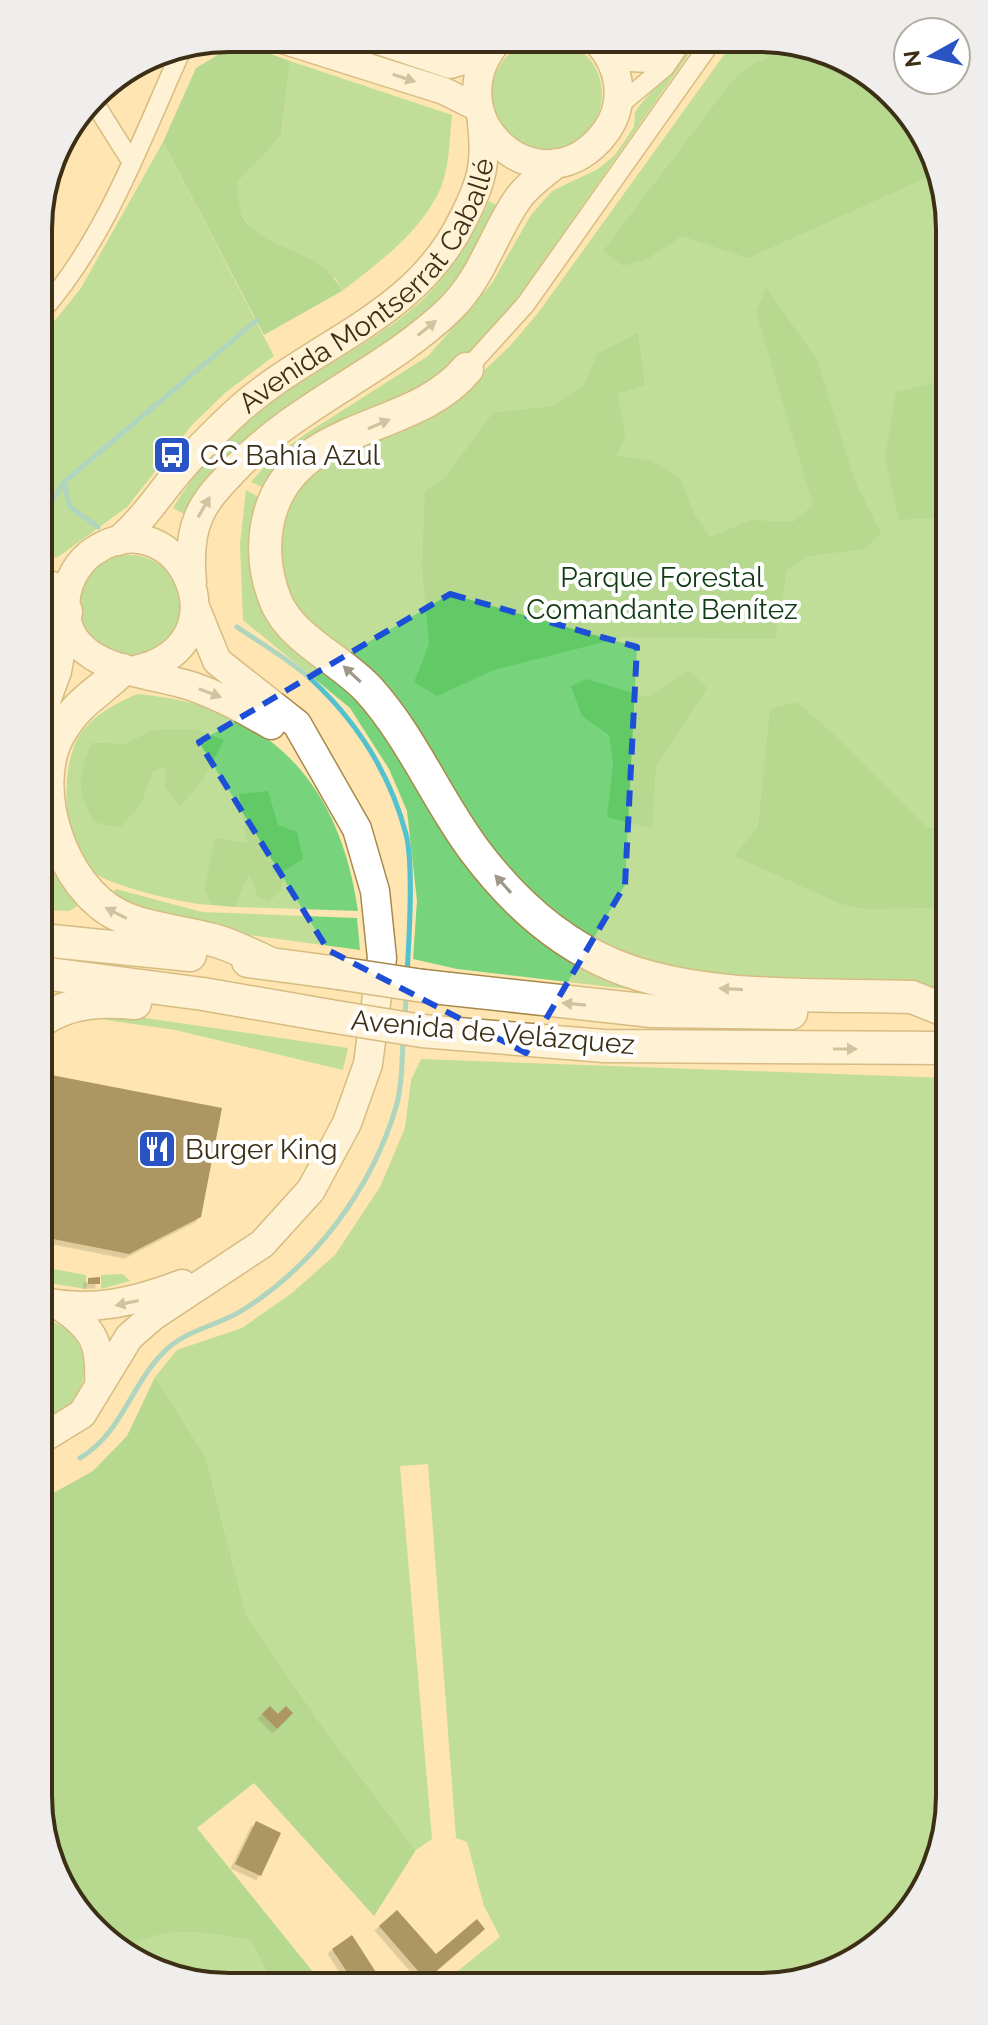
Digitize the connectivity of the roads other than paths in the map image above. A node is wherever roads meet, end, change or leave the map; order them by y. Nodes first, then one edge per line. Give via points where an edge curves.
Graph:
1 (320, 52) edge
2 (411, 52) edge
3 (482, 52) edge
4 (490, 52) edge
5 (607, 52) edge
6 (615, 52) edge
7 (670, 52) edge
8 (675, 52) edge
9 (704, 52) edge
10 (177, 60) edge
11 (617, 107) junction
12 (99, 109) edge
13 (480, 115) junction
14 (131, 161) junction
15 (557, 163) junction
16 (52, 298) edge
17 (467, 369) joint
18 (118, 541) junction
19 (52, 586) edge
20 (194, 595) junction
21 (67, 598) junction
22 (129, 670) junction
23 (52, 679) edge
24 (52, 760) edge
25 (331, 780) junction
26 (52, 815) edge
27 (52, 941) edge
28 (269, 963) junction
29 (52, 974) edge
30 (936, 1008) edge
31 (936, 1013) edge
32 (52, 1015) edge
33 (323, 1015) junction
34 (936, 1048) edge
35 (227, 1268) junction
36 (52, 1303) edge
37 (52, 1305) edge
38 (98, 1386) junction
39 (52, 1431) edge

1 -> 13 main road via 444,91
2 - 3 main road via 450,65
4 - 13 main road, Avenida Montserrat Caballé via 476,88
5 - 11 main road via 617,78
6 - 7 street via 649,63
8 - 11 street
9 - 17 street via 525,305
10 - 14 street
11 - 15 main road, Avenida Montserrat Caballé via 592,148
12 - 14 street
13 - 15 main road via 492,138 521,159
13 - 18 main road, Avenida Montserrat Caballé via 486,154 481,184 447,253 394,304 235,414
14 - 16 street via 69,277
20 -> 15 main road, Avenida Montserrat Caballé via 190,556 198,518 212,494 280,428 452,307 480,270 517,199
30 -> 17 highway via 912,997 681,986 634,973 573,944 536,917 474,850 409,741 366,687 296,629 279,607 265,555 274,501 286,481 307,457 332,441 405,412
18 - 20 main road via 163,548 185,569
18 - 21 main road via 87,556
19 - 21 street
20 - 22 main road via 188,634 171,656
20 - 25 main road via 217,661 297,724
21 - 22 main road via 78,643 105,665
21 - 23 highway
24 -> 22 highway via 56,738 89,694
22 -> 25 main road via 229,700 273,726
25 - 35 main road via 357,829 375,891 382,958 368,1064 347,1123 311,1190 262,1244
28 -> 26 highway via 214,940 118,915 91,898 58,845
27 - 28 highway, Avenida de Velázquez
31 -> 28 highway, Avenida de Velázquez, bridge via 652,1011
29 - 33 highway, Avenida de Velázquez
32 - 33 highway via 91,1001 220,1014
33 -> 34 highway, Avenida de Velázquez, bridge via 422,1031 604,1046
35 -> 36 main road via 114,1306
35 - 38 main road via 129,1337
37 - 38 main road via 83,1322 96,1343
38 - 39 main road via 82,1414

